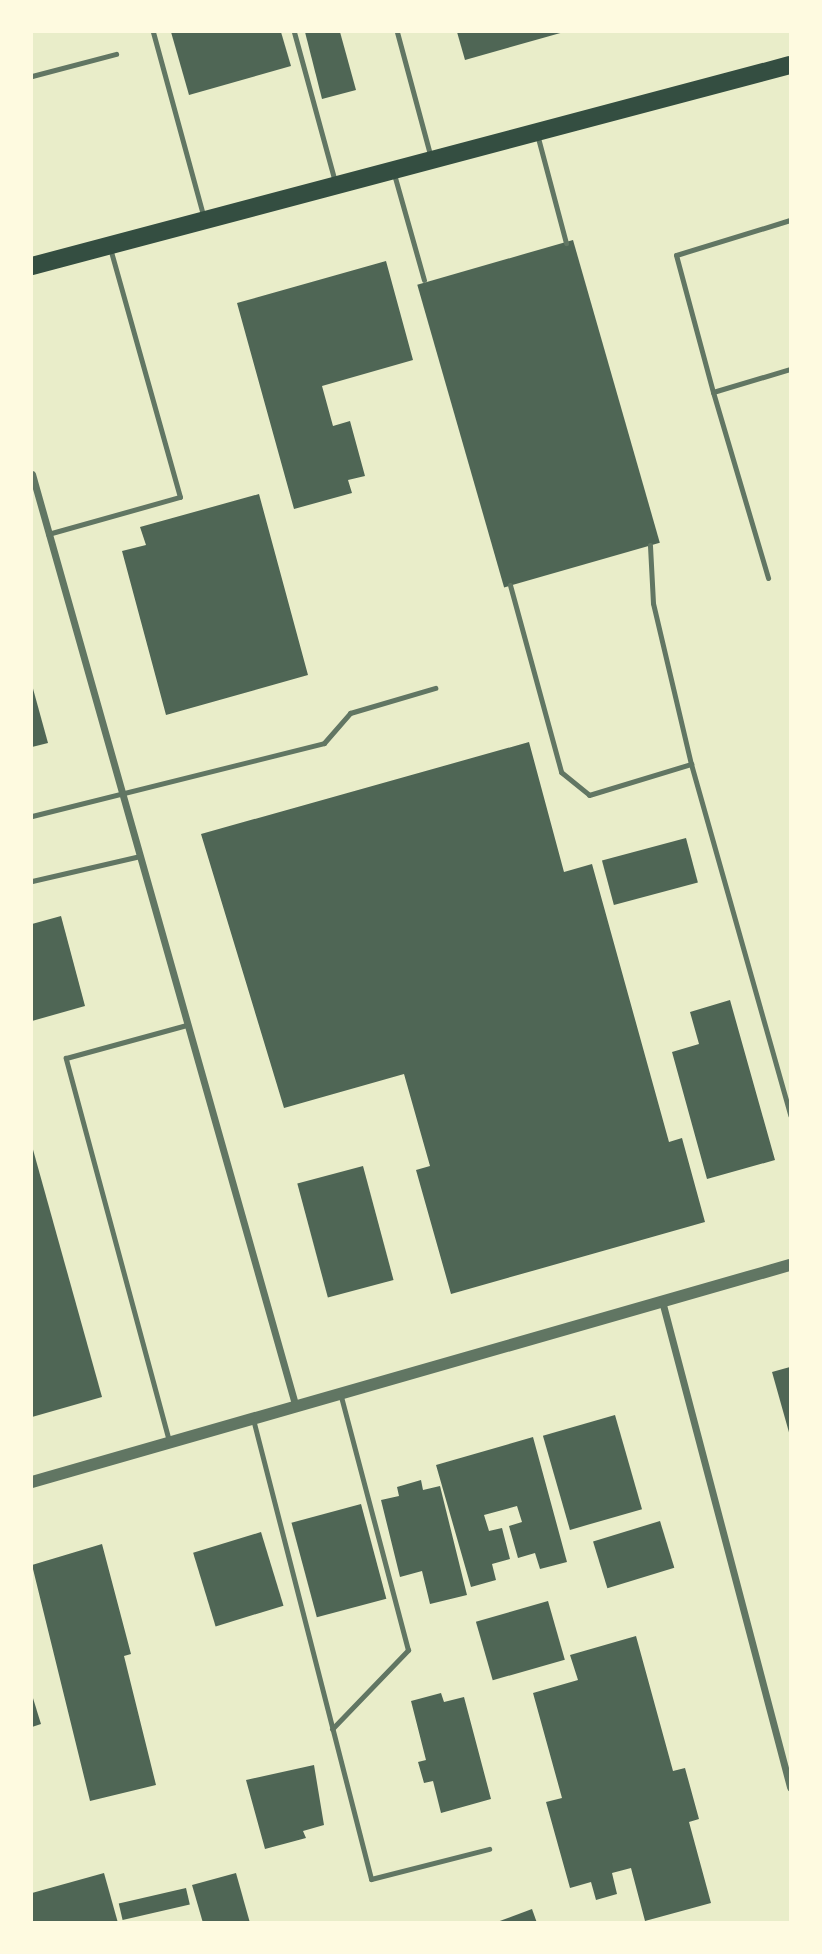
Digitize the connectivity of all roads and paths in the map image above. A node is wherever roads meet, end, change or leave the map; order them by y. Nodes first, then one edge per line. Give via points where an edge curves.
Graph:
1 (153, 32) edge
2 (294, 32) edge
3 (397, 32) edge
4 (116, 54) dead end
5 (790, 65) edge
6 (32, 76) edge
7 (537, 133) junction
8 (432, 161) junction
9 (393, 171) junction
10 (336, 185) junction
11 (790, 219) edge
12 (205, 221) junction
13 (566, 243) dead end
14 (110, 246) junction
15 (32, 266) edge
16 (424, 280) dead end
17 (790, 369) edge
18 (713, 392) junction
19 (32, 474) edge
20 (35, 498) edge
21 (48, 534) junction
22 (650, 545) dead end
23 (768, 578) dead end
24 (510, 585) dead end
25 (435, 688) dead end
26 (691, 764) junction
27 (121, 792) junction
28 (32, 816) edge
29 (140, 856) junction
30 (32, 881) edge
31 (187, 1025) junction
32 (790, 1115) edge
33 (790, 1265) edge
34 (662, 1301) junction
35 (339, 1392) junction
36 (295, 1404) junction
37 (252, 1416) junction
38 (169, 1440) junction
39 (32, 1482) edge
40 (332, 1729) junction
41 (790, 1787) edge
42 (489, 1849) dead end

1 - 12 lane
2 - 10 lane
3 - 8 lane
4 - 6 lane
5 - 7 main road
7 - 8 main road
7 - 13 lane
8 - 9 main road
9 - 10 main road
9 - 16 lane
10 - 12 main road
11 - 18 lane via 676,255
12 - 14 main road
14 - 15 main road
14 - 21 lane via 180,497
17 - 18 lane
18 - 23 lane
19 - 20 street
20 - 21 street
21 - 27 street
22 - 26 lane via 653,603
24 - 26 lane via 561,772 589,795
25 - 27 lane via 351,713 324,743
26 - 32 lane
27 - 28 lane
27 - 29 street
29 - 30 lane
29 - 31 street
31 - 36 street
31 - 38 lane via 66,1058
33 - 34 street
34 - 35 street
34 - 41 street
35 - 36 street
35 - 40 lane via 408,1650
36 - 37 street
37 - 38 street
37 - 40 lane
38 - 39 street
40 - 42 lane via 371,1880

